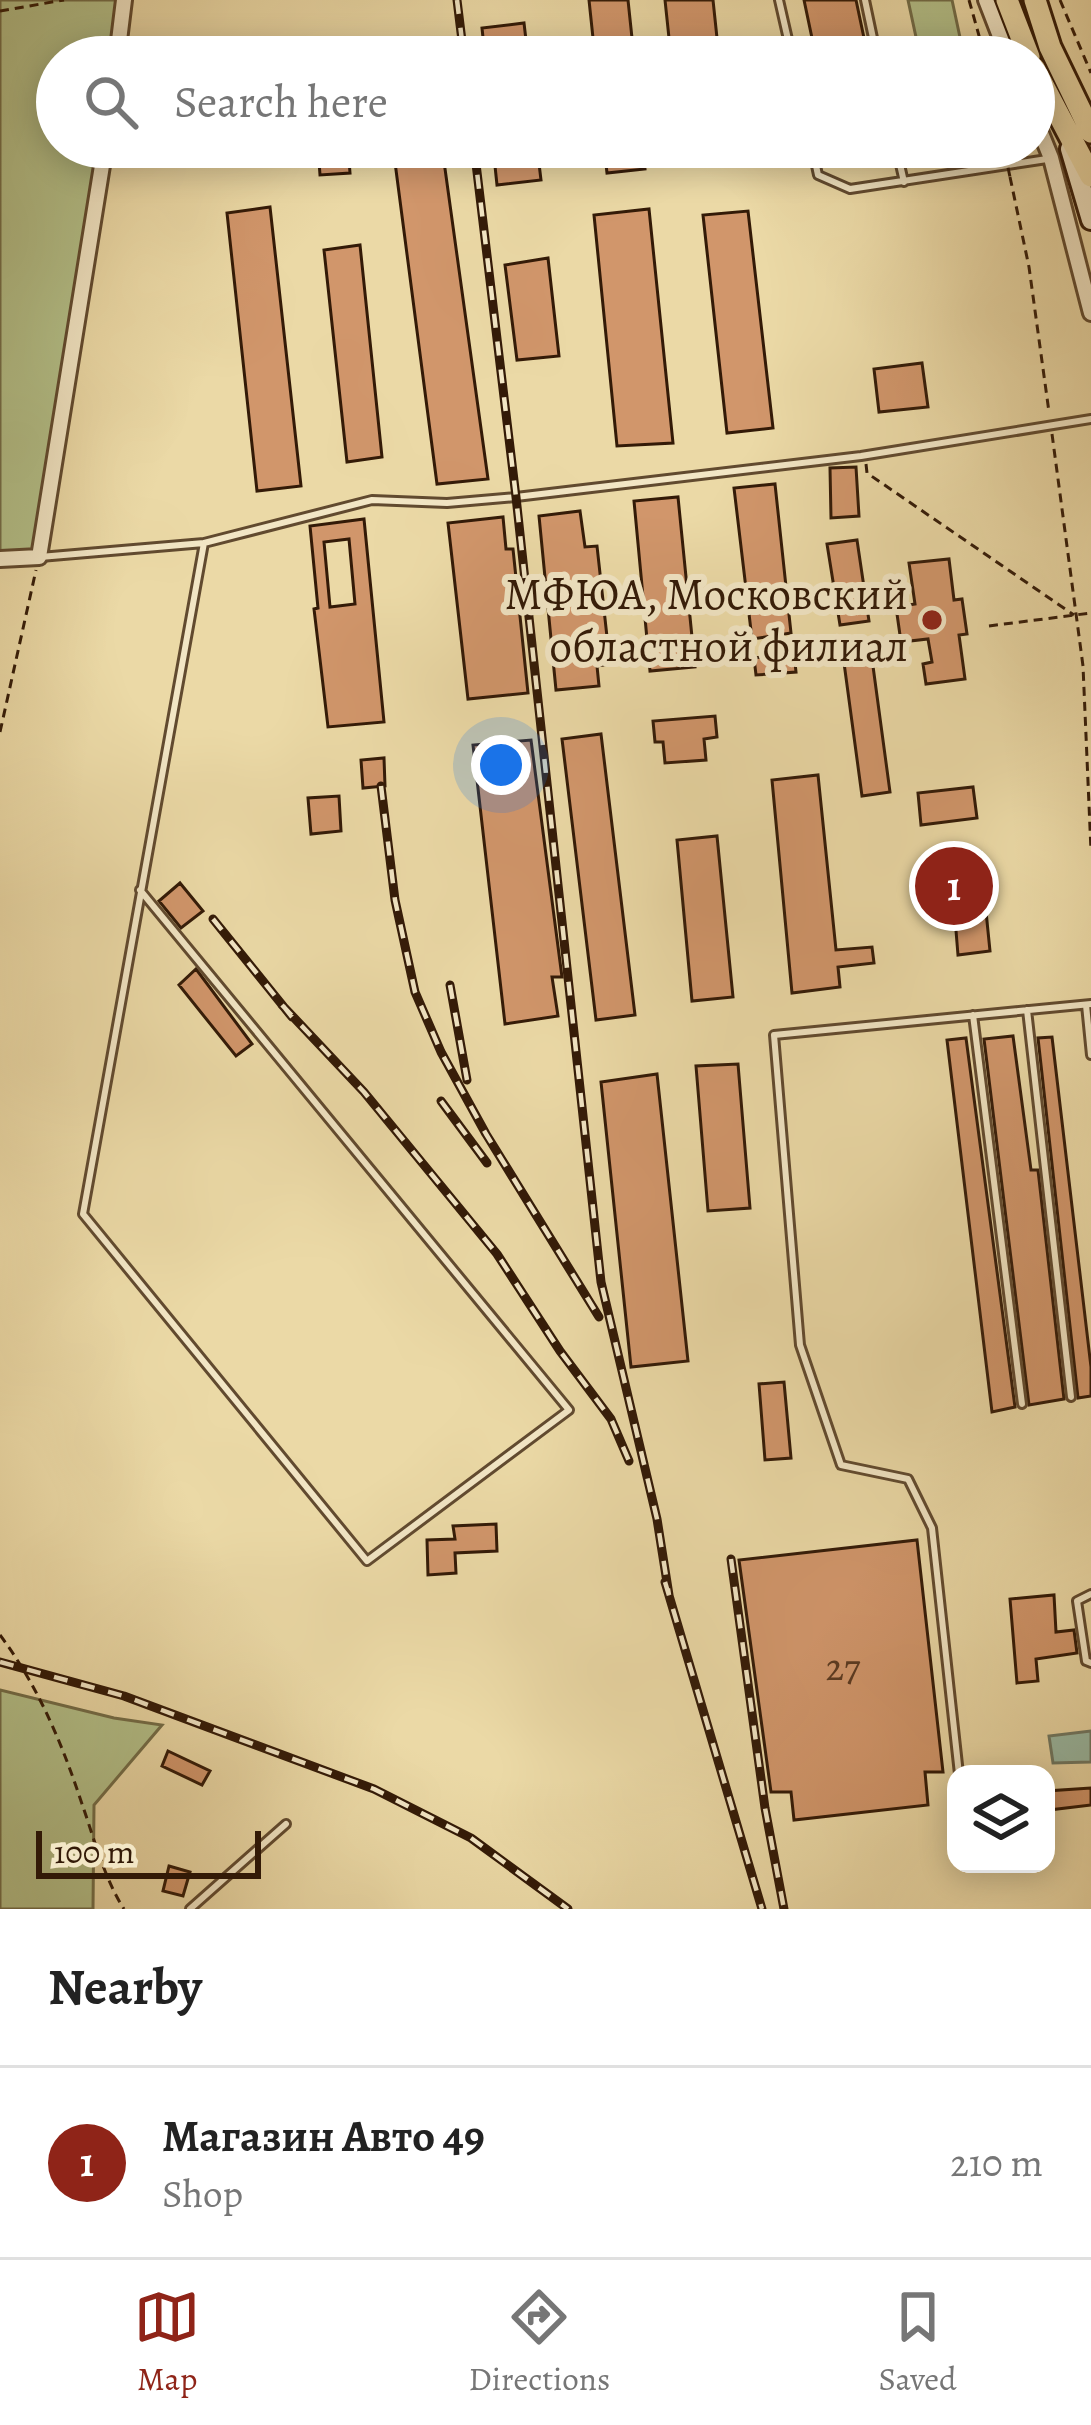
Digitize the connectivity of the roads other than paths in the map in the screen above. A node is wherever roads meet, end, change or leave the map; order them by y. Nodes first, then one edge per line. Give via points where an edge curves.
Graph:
1 (124, 0) edge
2 (779, 0) edge
3 (865, 0) edge
4 (986, 0) edge
5 (1007, 0) edge
6 (1035, 0) edge
7 (120, 36) edge
8 (787, 36) edge
9 (873, 36) edge
10 (1000, 36) edge
11 (1021, 36) edge
12 (1046, 36) edge
13 (1055, 57) edge
14 (1055, 111) edge
15 (1063, 128) junction
16 (1091, 132) edge
17 (102, 168) edge
18 (816, 168) edge
19 (901, 168) edge
20 (990, 168) edge
21 (1054, 168) edge
22 (1091, 176) edge
23 (904, 182) junction
24 (1091, 220) edge
25 (1091, 313) edge
26 (1091, 419) edge
27 (204, 543) junction
28 (39, 557) junction
29 (0, 559) edge
30 (140, 890) junction
31 (1089, 1004) edge
32 (1027, 1010) junction
33 (974, 1015) junction
34 (1091, 1055) edge
35 (1071, 1396) dead end
36 (1022, 1404) dead end
37 (1091, 1594) edge
38 (1091, 1663) edge
39 (958, 1765) edge
40 (286, 1824) dead end
41 (190, 1909) edge

1 - 7 street
2 - 8 lane
3 - 9 lane
4 - 10 street
5 - 11 main road
6 - 12 main road
13 - 16 main road
14 - 15 main road
15 - 22 main road
15 - 24 main road
17 - 28 street
18 - 23 lane via 850,189
19 - 23 lane
20 - 23 lane
21 - 25 street
26 - 27 lane via 865,456 493,500 372,500
27 - 28 lane
27 - 30 lane
28 - 29 street
30 - 30 lane via 83,1214 367,1561 569,1410
31 - 32 lane
31 - 34 lane
32 - 33 lane
32 - 35 lane
33 - 36 lane
33 - 39 lane via 775,1035 800,1345 841,1465 908,1479 932,1528
37 - 38 lane via 1077,1601
40 - 41 lane

